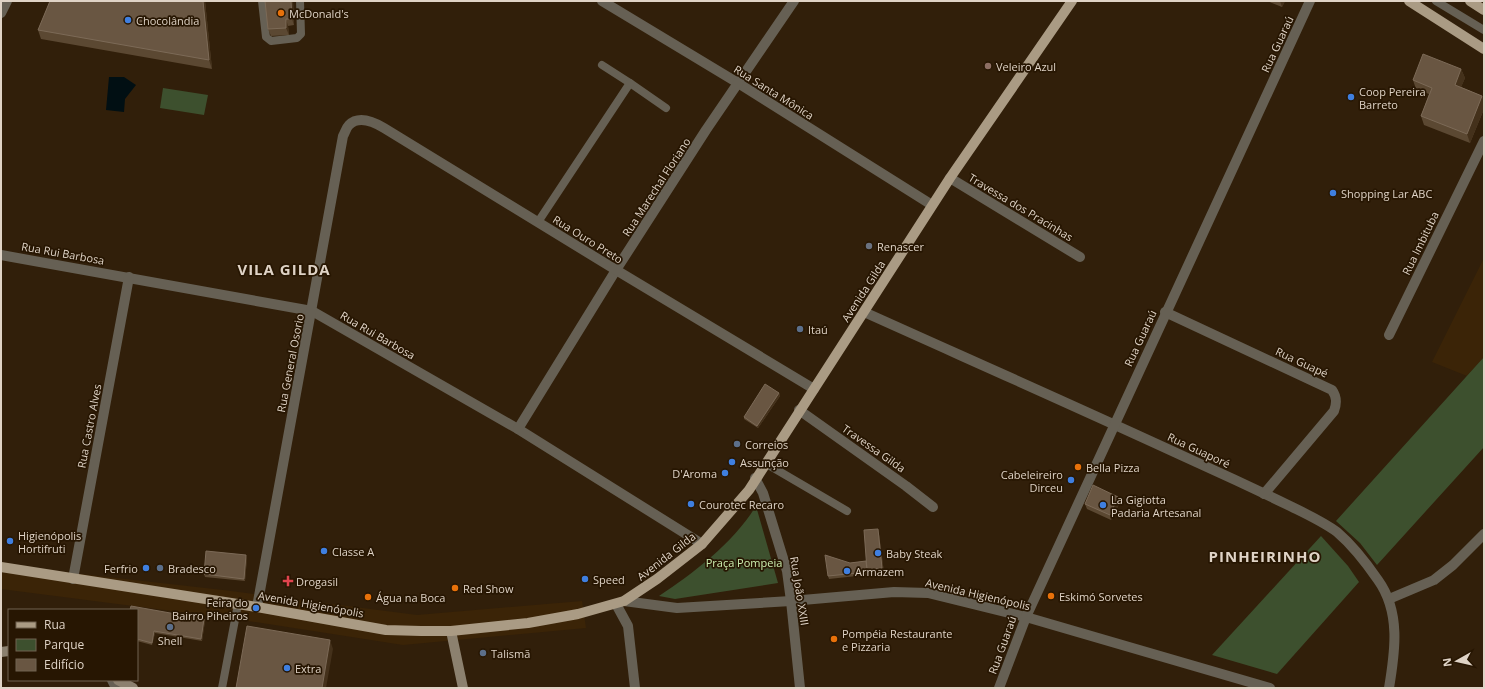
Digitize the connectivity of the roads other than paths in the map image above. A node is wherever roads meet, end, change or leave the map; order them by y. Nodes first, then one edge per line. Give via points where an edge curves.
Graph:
1 (7, 1) edge
2 (262, 1) edge
3 (300, 1) edge
4 (602, 1) edge
5 (794, 1) edge
6 (1066, 1) edge
7 (1072, 1) edge
8 (1310, 1) edge
9 (1409, 1) edge
10 (1436, 1) edge
11 (1470, 1) edge
12 (1484, 10) edge
13 (1065, 12) junction
14 (1, 13) edge
15 (1484, 30) edge
16 (1484, 49) edge
17 (602, 65) dead end
18 (630, 83) junction
19 (738, 83) junction
20 (666, 108) dead end
21 (349, 125) joint
22 (1484, 141) edge
23 (950, 178) junction
24 (932, 205) junction
25 (538, 222) junction
26 (1, 255) edge
27 (1080, 257) dead end
28 (616, 270) junction
29 (129, 277) junction
30 (312, 311) junction
31 (864, 312) junction
32 (1165, 312) junction
33 (1389, 335) dead end
34 (814, 389) junction
35 (800, 410) junction
36 (1114, 424) junction
37 (518, 429) junction
38 (766, 463) junction
39 (756, 478) junction
40 (1264, 494) junction
41 (932, 507) dead end
42 (847, 511) dead end
43 (1484, 535) edge
44 (702, 544) junction
45 (1, 568) edge
46 (73, 579) junction
47 (1389, 600) junction
48 (791, 601) junction
49 (620, 603) junction
50 (238, 604) junction
51 (257, 607) junction
52 (1026, 616) junction
53 (450, 631) junction
54 (120, 681) edge
55 (133, 688) edge
56 (222, 688) edge
57 (464, 688) edge
58 (635, 688) edge
59 (800, 688) edge
60 (999, 688) edge
61 (1270, 688) edge
62 (1389, 688) edge

1 - 14 street
2 - 3 lane via 266,37 271,41 297,38 301,34
4 - 19 street, Rua Santa Mônica
5 - 19 street, Rua Marechal Floriano
6 - 13 main road
7 - 13 main road, Avenida Gilda
8 - 32 street, Rua Guaraú
9 - 16 main road
10 - 15 lane
11 - 12 main road
13 - 23 main road, Avenida Gilda
17 - 18 lane
18 - 20 lane
18 - 25 lane
19 - 24 street, Rua Santa Mônica
19 - 28 street, Rua Marechal Floriano
21 - 25 street, Rua Ouro Preto via 361,119 373,122
21 - 30 street, Rua General Osorio via 343,136
22 - 33 street, Rua Imbituba
23 - 24 main road, Avenida Gilda
23 - 27 street, Travessa dos Pracinhas
24 - 31 main road, Avenida Gilda
25 - 28 street, Rua Ouro Preto
26 - 29 street, Rua Rui Barbosa
28 - 34 street, Rua Ouro Preto
28 - 37 street, Rua Marechal Floriano
29 - 30 street, Rua Rui Barbosa
29 - 46 street, Rua Castro Alves
30 - 37 street, Rua Rui Barbosa
30 - 51 street, Rua General Osorio
31 - 34 main road, Avenida Gilda
31 - 36 street, Rua Guaporé
32 - 36 street, Rua Guaraú
32 - 40 street, Rua Guapé via 1332,390 1336,397 1334,411
34 - 35 main road, Avenida Gilda
35 - 38 main road, Avenida Gilda
35 - 41 street, Travessa Gilda
36 - 40 street, Rua Guaporé
36 - 52 street, Rua Guaraú
37 - 44 street, Rua Rui Barbosa
38 - 39 main road, Avenida Gilda
38 - 42 lane
39 - 44 main road, Avenida Gilda
39 - 48 street, Rua João XXIII via 763,493 786,571
40 - 47 street, Rua Guaporé via 1337,532 1379,580
43 - 47 street via 1434,580
44 - 49 main road, Avenida Gilda via 657,579
45 - 46 main road, Avenida Higienópolis
46 - 50 main road, Avenida Higienópolis
47 - 62 street, Rua Guaporé via 1395,626
48 - 49 street, Avenida Higienópolis via 677,608
48 - 52 street, Avenida Higienópolis via 894,592 928,593
48 - 59 street, Rua João XXIII
49 - 53 main road, Avenida Higienópolis via 528,623
49 - 58 street via 628,626
50 - 51 main road, Avenida Higienópolis
50 - 56 lane
51 - 53 main road, Avenida Higienópolis via 386,630
52 - 60 street, Rua Guaraú
52 - 61 street, Avenida Higienópolis
53 - 57 main road
54 - 55 main road

